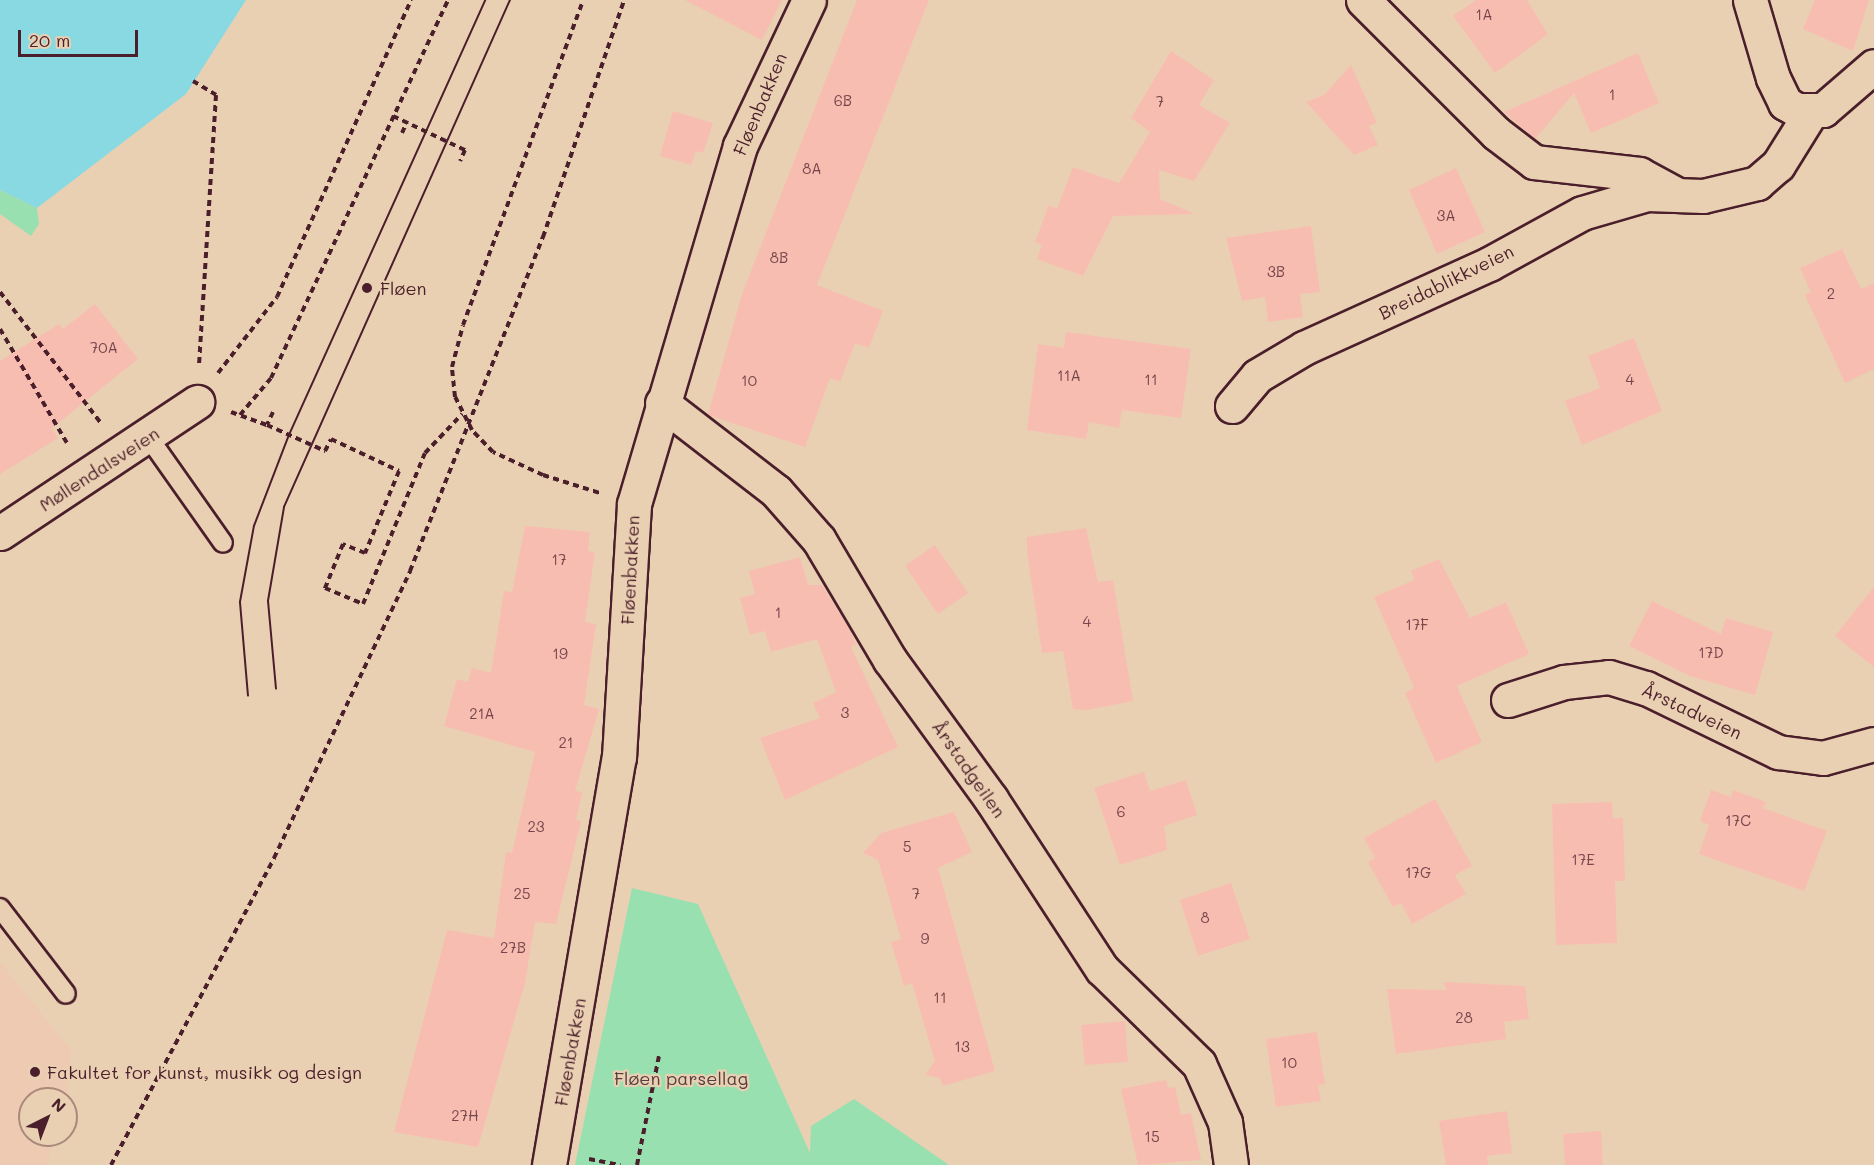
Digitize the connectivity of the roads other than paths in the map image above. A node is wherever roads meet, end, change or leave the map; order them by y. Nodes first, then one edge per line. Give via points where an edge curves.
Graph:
1 (809, 0) edge
2 (1363, 0) edge
3 (1750, 0) edge
4 (1874, 66) edge
5 (1811, 112) junction
6 (1677, 195) junction
7 (198, 402) road end
8 (662, 403) junction
9 (1232, 406) dead end
10 (136, 446) junction
11 (0, 534) edge
12 (223, 543) dead end
13 (1508, 700) dead end
14 (1874, 744) edge
15 (0, 908) edge
16 (66, 994) dead end
17 (549, 1165) edge
18 (1231, 1165) edge

1 - 8 street, Fløenbakken via 740,146
2 - 6 street, Breidablikkveien via 1496,133 1534,162 1639,174
3 - 5 street via 1758,40 1783,99
4 - 5 street via 1842,98
5 - 6 street, Breidablikkveien via 1778,165 1757,183 1703,196
6 - 9 street, Breidablikkveien via 1647,194 1582,213 1489,264 1304,348 1257,376
7 - 10 street, Møllendalsveien
8 - 17 street, Fløenbakken via 634,504 619,757
8 - 18 street, Årstadgeilen via 776,491 819,540 890,660 991,799 1102,969 1199,1064 1225,1122
10 - 11 street, Møllendalsveien
10 - 12 lane
13 - 14 street, Årstadveien via 1564,682 1609,677 1646,688 1778,752 1823,758
15 - 16 lane

